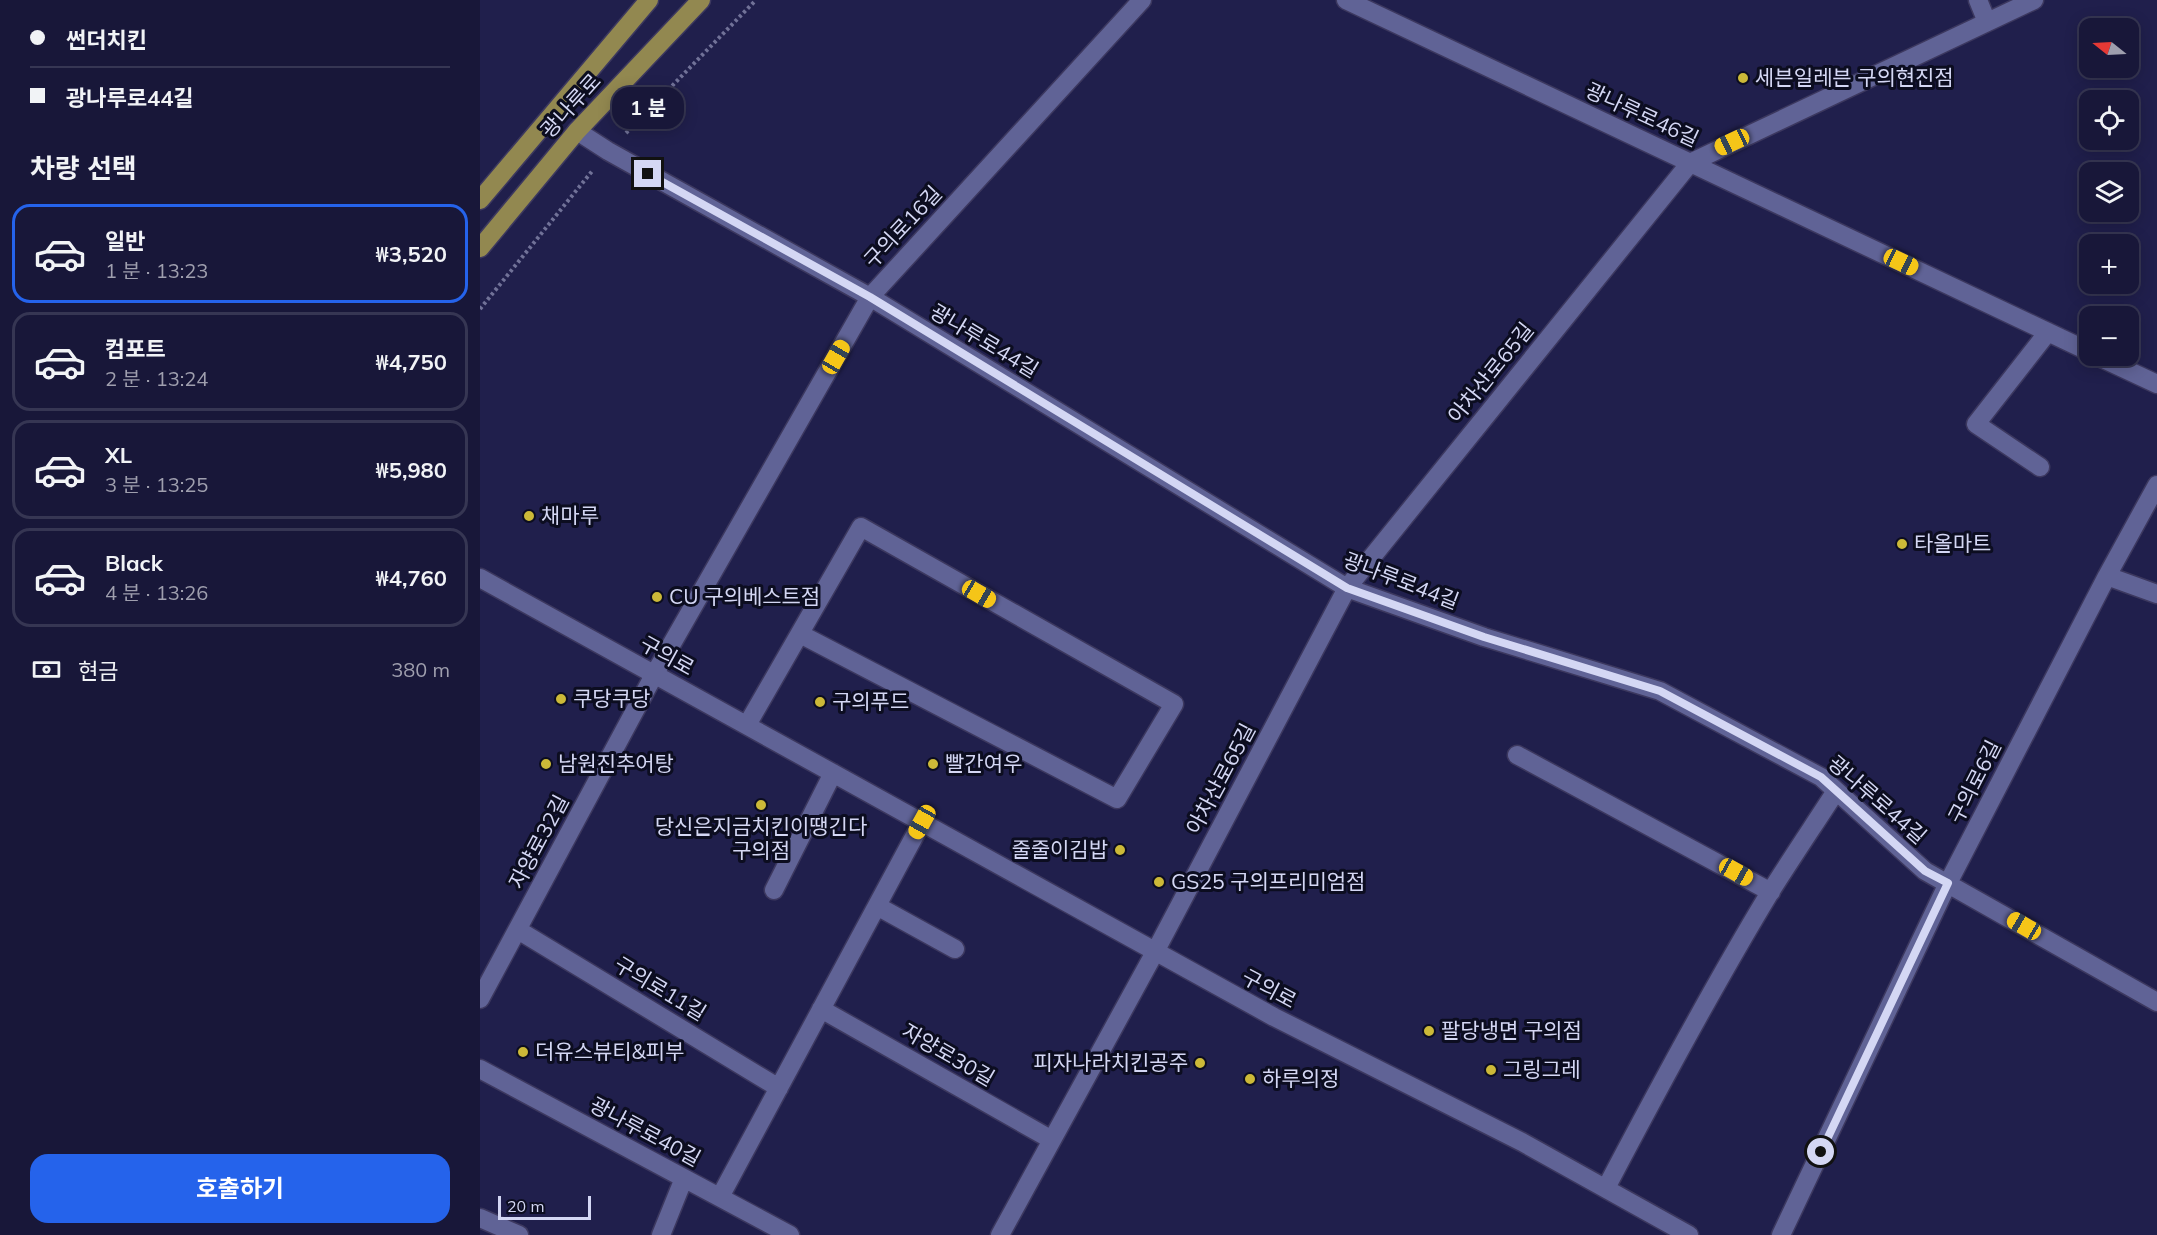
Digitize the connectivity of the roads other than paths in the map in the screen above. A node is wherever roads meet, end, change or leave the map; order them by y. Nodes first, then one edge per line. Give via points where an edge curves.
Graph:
1 (649, 0) edge
2 (701, 0) edge
3 (1142, 0) edge
4 (1346, 0) edge
5 (1978, 0) edge
6 (2034, 0) edge
7 (1987, 22) junction
8 (577, 131) junction
9 (1690, 163) junction
10 (480, 200) edge
11 (480, 248) edge
12 (870, 297) junction
13 (2048, 332) junction
14 (2079, 347) edge
15 (2118, 366) edge
16 (2157, 384) edge
17 (2040, 467) dead end
18 (2157, 485) edge
19 (2107, 576) junction
20 (480, 578) edge
21 (1347, 588) junction
22 (2157, 594) edge
23 (800, 634) junction
24 (654, 675) junction
25 (747, 725) junction
26 (1517, 755) dead end
27 (833, 773) junction
28 (1836, 790) junction
29 (922, 822) junction
30 (1948, 883) junction
31 (774, 890) dead end
32 (1771, 892) junction
33 (877, 906) junction
34 (518, 930) junction
35 (955, 949) dead end
36 (1155, 952) junction
37 (480, 999) edge
38 (2157, 1002) edge
39 (821, 1009) junction
40 (480, 1069) edge
41 (779, 1088) junction
42 (1052, 1140) junction
43 (684, 1178) junction
44 (1606, 1188) junction
45 (720, 1197) junction
46 (480, 1218) edge
47 (519, 1235) edge
48 (661, 1235) edge
49 (790, 1235) edge
50 (1000, 1235) edge
51 (1689, 1235) edge
52 (1781, 1235) edge

1 - 10 main road, 광나루로
2 - 8 main road, 광나루로
3 - 12 street, 구의로16길
4 - 9 street, 광나루로46길
5 - 7 street
6 - 7 street, 아차산로65길
7 - 9 street, 아차산로65길
8 - 11 main road, 광나루로
8 - 12 street, 광나루로44길
9 - 13 street, 광나루로46길
9 - 21 street, 아차산로65길
12 - 21 street, 광나루로44길
12 - 24 street, 구의로16길
13 - 14 street, 광나루로46길
13 - 17 street via 1976,424
15 - 16 street
18 - 19 street, 구의로6길
19 - 22 street
19 - 30 street, 구의로6길
20 - 24 street, 구의로
21 - 28 street, 광나루로44길 via 1484,637 1660,691 1821,777
21 - 36 street, 아차산로65길
23 - 23 street via 861,527 1174,704 1117,799
23 - 25 street
24 - 25 street, 구의로
24 - 34 street, 자양로32길
25 - 27 street, 구의로
26 - 32 street
27 - 29 street, 구의로
27 - 31 street
28 - 30 street, 광나루로44길 via 1925,871
28 - 32 street
29 - 33 street
29 - 36 street, 구의로
30 - 38 street, 광나루로44길
30 - 52 street, 구의로6길
32 - 44 street via 1668,1069
33 - 35 street
33 - 39 street
34 - 37 street, 자양로32길
34 - 41 street, 구의로11길
36 - 42 street
36 - 44 street, 구의로
39 - 41 street
39 - 42 street, 자양로30길
40 - 43 street, 광나루로40길
41 - 45 street
42 - 50 street
43 - 45 street, 광나루로40길
43 - 48 street
44 - 51 street, 구의로
45 - 49 street, 광나루로40길
46 - 47 street

